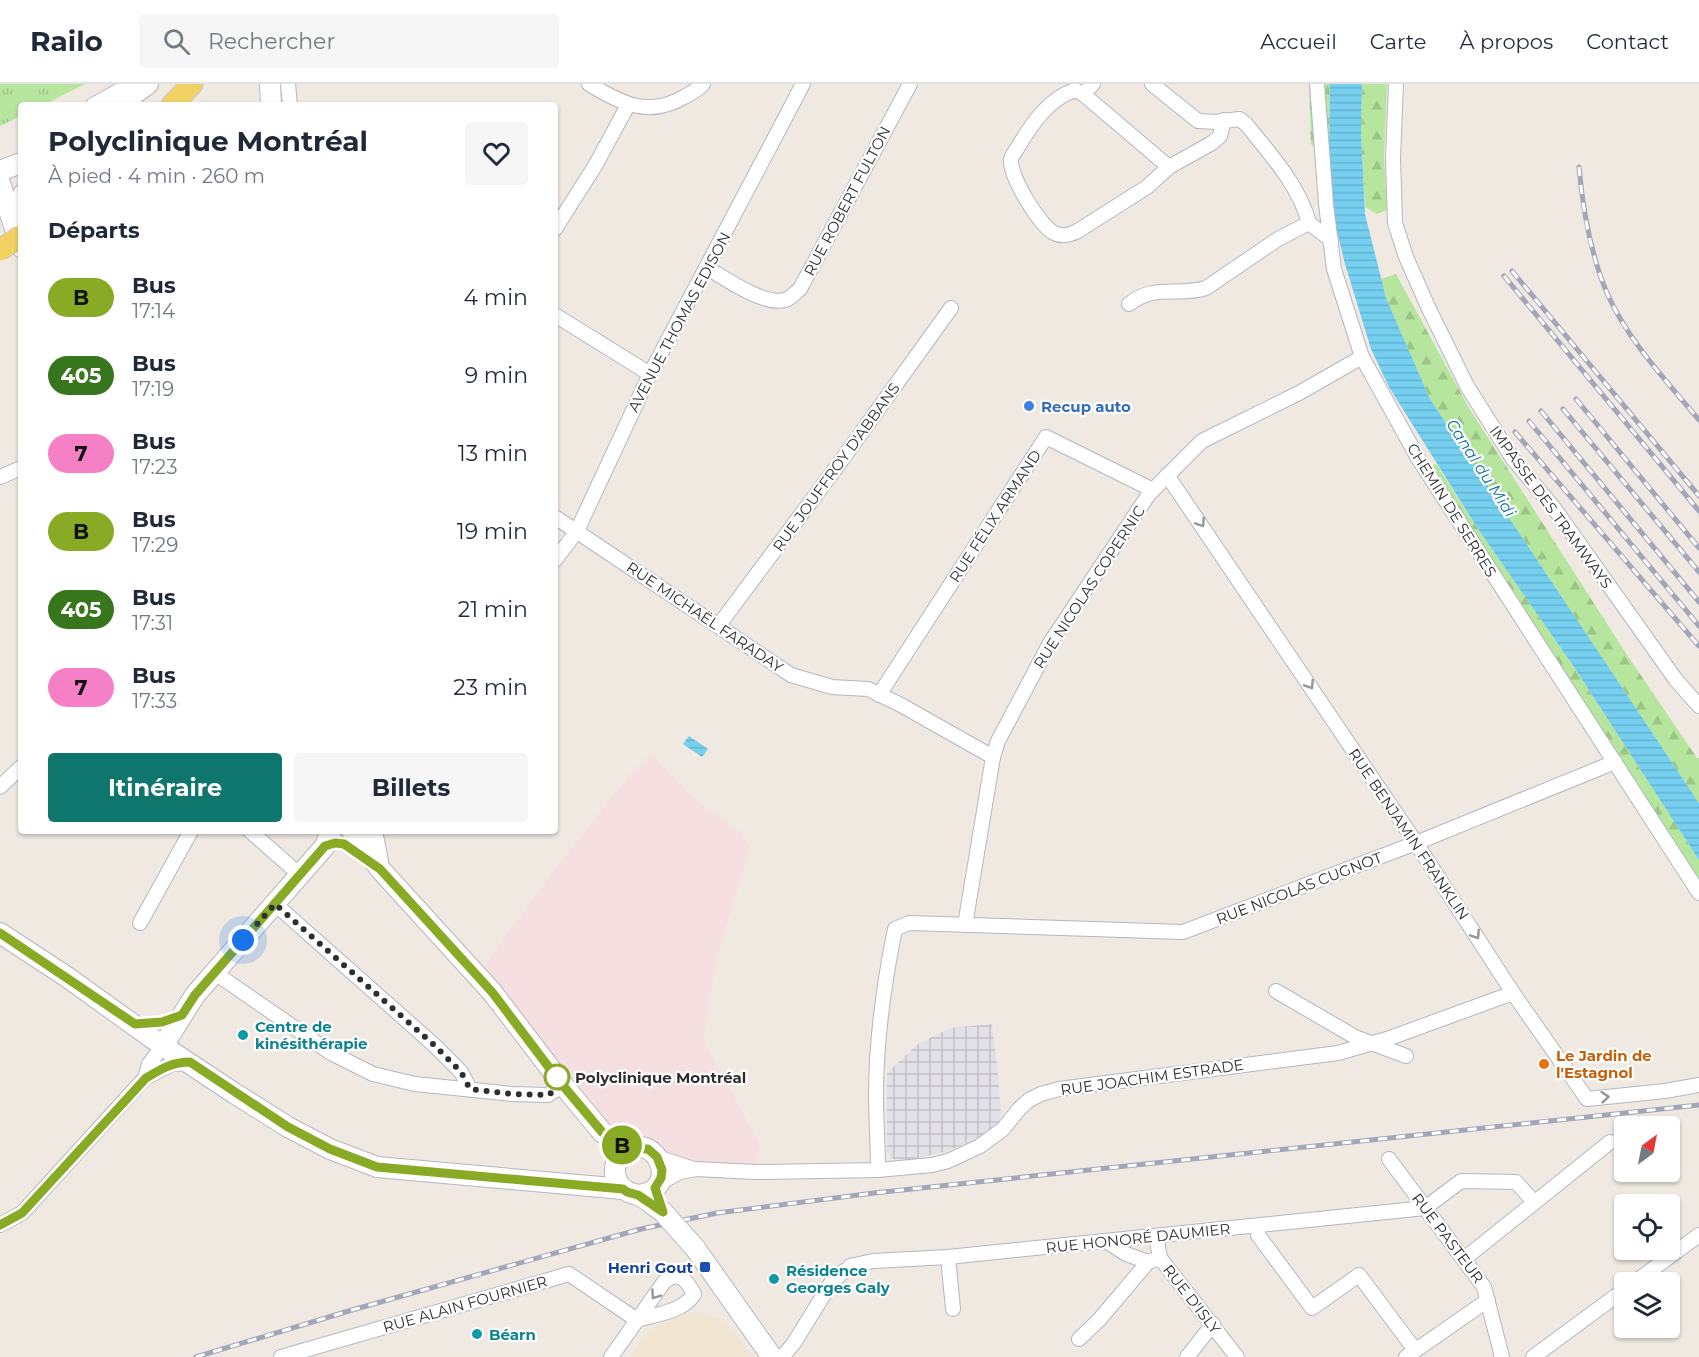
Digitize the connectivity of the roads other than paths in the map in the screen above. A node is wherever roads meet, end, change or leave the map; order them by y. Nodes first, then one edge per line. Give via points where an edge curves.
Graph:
1 (131, 84) edge
2 (148, 84) edge
3 (192, 84) edge
4 (270, 84) edge
5 (288, 84) edge
6 (589, 84) edge
7 (703, 84) edge
8 (803, 84) edge
9 (910, 84) edge
10 (1152, 84) edge
11 (1317, 84) edge
12 (1396, 84) edge
13 (1088, 89) edge
14 (98, 102) edge
15 (124, 102) edge
16 (175, 102) edge
17 (271, 102) edge
18 (290, 102) edge
19 (628, 105) junction
20 (1224, 120) junction
21 (18, 164) edge
22 (1168, 167) junction
23 (0, 171) edge
24 (0, 183) edge
25 (18, 200) edge
26 (1309, 223) junction
27 (558, 224) edge
28 (18, 230) edge
29 (18, 235) edge
30 (18, 239) edge
31 (1331, 240) junction
32 (0, 250) edge
33 (707, 268) junction
34 (1129, 304) dead end
35 (951, 308) dead end
36 (558, 317) edge
37 (1362, 357) junction
38 (650, 374) junction
39 (1167, 475) junction
40 (1153, 490) junction
41 (558, 519) edge
42 (577, 531) junction
43 (558, 556) edge
44 (719, 625) junction
45 (879, 695) junction
46 (1699, 706) edge
47 (993, 757) junction
48 (1615, 762) junction
49 (18, 770) edge
50 (0, 787) edge
51 (189, 834) edge
52 (253, 834) edge
53 (354, 834) edge
54 (373, 834) edge
55 (328, 838) edge
56 (1416, 843) junction
57 (380, 869) junction
58 (300, 875) junction
59 (1699, 893) edge
60 (275, 904) junction
61 (140, 923) dead end
62 (965, 925) junction
63 (0, 933) edge
64 (215, 973) junction
65 (1276, 991) dead end
66 (1513, 993) junction
67 (182, 1015) junction
68 (139, 1028) junction
69 (1370, 1045) junction
70 (163, 1046) junction
71 (1406, 1056) dead end
72 (197, 1067) junction
73 (147, 1071) junction
74 (563, 1085) junction
75 (1699, 1085) edge
76 (470, 1089) junction
77 (1610, 1142) dead end
78 (631, 1149) junction
79 (657, 1157) junction
80 (1389, 1159) dead end
81 (696, 1169) junction
82 (879, 1170) junction
83 (643, 1189) junction
84 (1534, 1202) junction
85 (1425, 1208) junction
86 (0, 1225) edge
87 (1257, 1226) junction
88 (1699, 1235) edge
89 (1156, 1236) junction
90 (1106, 1241) junction
91 (948, 1257) junction
92 (1464, 1259) junction
93 (1154, 1260) junction
94 (1649, 1272) edge
95 (1614, 1297) edge
96 (1488, 1300) junction
97 (953, 1309) dead end
98 (1213, 1324) junction
99 (1079, 1339) dead end
100 (1410, 1354) edge
101 (281, 1357) edge
102 (611, 1357) edge
103 (772, 1357) edge
104 (782, 1357) edge
105 (1187, 1357) edge
106 (1237, 1357) edge
107 (1502, 1357) edge
108 (1533, 1357) edge

1 - 14 street
2 - 15 main road
3 - 16 main road
4 - 17 main road
5 - 18 street
6 - 19 street
7 - 19 street via 671,105
8 - 33 street, AVENUE THOMAS EDISON
9 - 33 street, RUE ROBERT FULTON via 800,289 786,300 768,300
10 - 20 street via 1198,121
11 - 31 street, CHEMIN DE SERRES
12 - 46 street, IMPASSE DES TRAMWAYS via 1395,223 1429,309 1467,386 1513,459 1554,508 1676,680
13 - 22 street
13 - 22 street via 1066,93 1037,117 1011,158 1013,174 1029,204 1053,233 1066,236 1076,232 1147,187
19 - 27 street
20 - 22 street via 1220,136
20 - 26 street via 1239,119 1246,124 1282,169 1305,207
21 - 23 main road
24 - 29 main road
25 - 28 street
26 - 31 street
26 - 34 street via 1278,239 1206,288 1195,292 1152,292
30 - 32 main road, bridge
31 - 37 street, CHEMIN DE SERRES via 1334,269
33 - 38 street, AVENUE THOMAS EDISON
35 - 44 street, RUE JOUFFROY D'ABBANS
36 - 38 street
37 - 39 street, RUE NICOLAS COPERNIC via 1202,441
37 - 48 street, CHEMIN DE SERRES via 1418,458
38 - 42 street, AVENUE THOMAS EDISON
39 - 40 street, RUE NICOLAS COPERNIC
39 -> 56 street, RUE BENJAMIN FRANKLIN
40 - 45 street, RUE FÉLIX ARMAND via 1046,437
40 - 47 street, RUE NICOLAS COPERNIC via 1050,643
41 - 42 street, RUE MICHAËL FARADAY
42 - 43 street, AVENUE THOMAS EDISON
42 - 44 street, RUE MICHAËL FARADAY
44 - 45 street, RUE MICHAËL FARADAY via 791,675 832,687 868,689
45 - 47 street, RUE MICHAËL FARADAY
47 - 62 street, RUE NICOLAS COPERNIC
48 - 56 street, RUE NICOLAS CUGNOT
48 - 59 street, CHEMIN DE SERRES
49 - 50 street
51 - 61 street
52 - 58 street
53 - 57 main road
54 - 57 main road
55 - 57 main road via 344,844
55 - 58 main road
56 - 62 street, RUE NICOLAS CUGNOT via 1183,932
56 -> 66 street, RUE BENJAMIN FRANKLIN
57 - 74 main road via 492,992
58 - 60 main road
60 - 64 main road
60 - 76 street via 433,1044 461,1072
62 - 82 street via 909,923 895,929 876,1094
63 - 68 main road
64 - 67 main road
64 - 76 street via 332,1053 373,1074 415,1084
65 - 69 street
66 - 69 street, RUE JOACHIM ESTRADE
66 -> 75 street, RUE BENJAMIN FRANKLIN via 1587,1099
67 - 68 main road
67 - 70 main road
67 - 72 main road via 184,1042
68 - 70 main road
68 - 73 street
69 - 71 street
69 - 82 street, RUE JOACHIM ESTRADE via 1338,1053 1059,1089 1029,1100 995,1136 948,1161
70 - 72 main road
70 - 73 street
72 - 73 street via 172,1064
72 - 83 main road via 288,1127 377,1167
73 - 86 street via 22,1213
74 - 76 street via 548,1095
74 - 78 main road via 602,1132
77 - 84 street
78 - 79 main road via 648,1149
78 - 83 main road via 616,1163 615,1177
79 - 81 street, RUE JOACHIM ESTRADE
79 - 83 main road via 662,1170
80 - 85 street, RUE PASTEUR
81 - 82 street, RUE JOACHIM ESTRADE
81 - 83 street, RUE JOACHIM ESTRADE
83 - 103 main road, bridge via 695,1248
84 - 85 street via 1516,1182 1461,1181
84 - 92 street
85 - 87 street, RUE HONORÉ DAUMIER
85 - 92 street, RUE PASTEUR
87 - 89 street, RUE HONORÉ DAUMIER
87 - 100 street via 1258,1235 1312,1308 1359,1275
88 - 94 street
89 - 90 street, RUE HONORÉ DAUMIER
89 - 93 street, RUE D'ISLY
90 - 91 street, RUE HONORÉ DAUMIER
90 - 93 street via 1126,1254
91 - 97 street
91 - 104 street, RUE HONORÉ DAUMIER via 873,1261 847,1269 831,1283
92 - 96 street, RUE PASTEUR via 1485,1287
93 - 98 street, RUE D'ISLY
93 - 99 street
95 - 108 street
96 - 100 street
96 - 107 street, RUE PASTEUR
98 - 105 street
98 - 106 street, RUE D'ISLY
101 - 102 street, RUE ALAIN FOURNIER via 569,1274 638,1320

